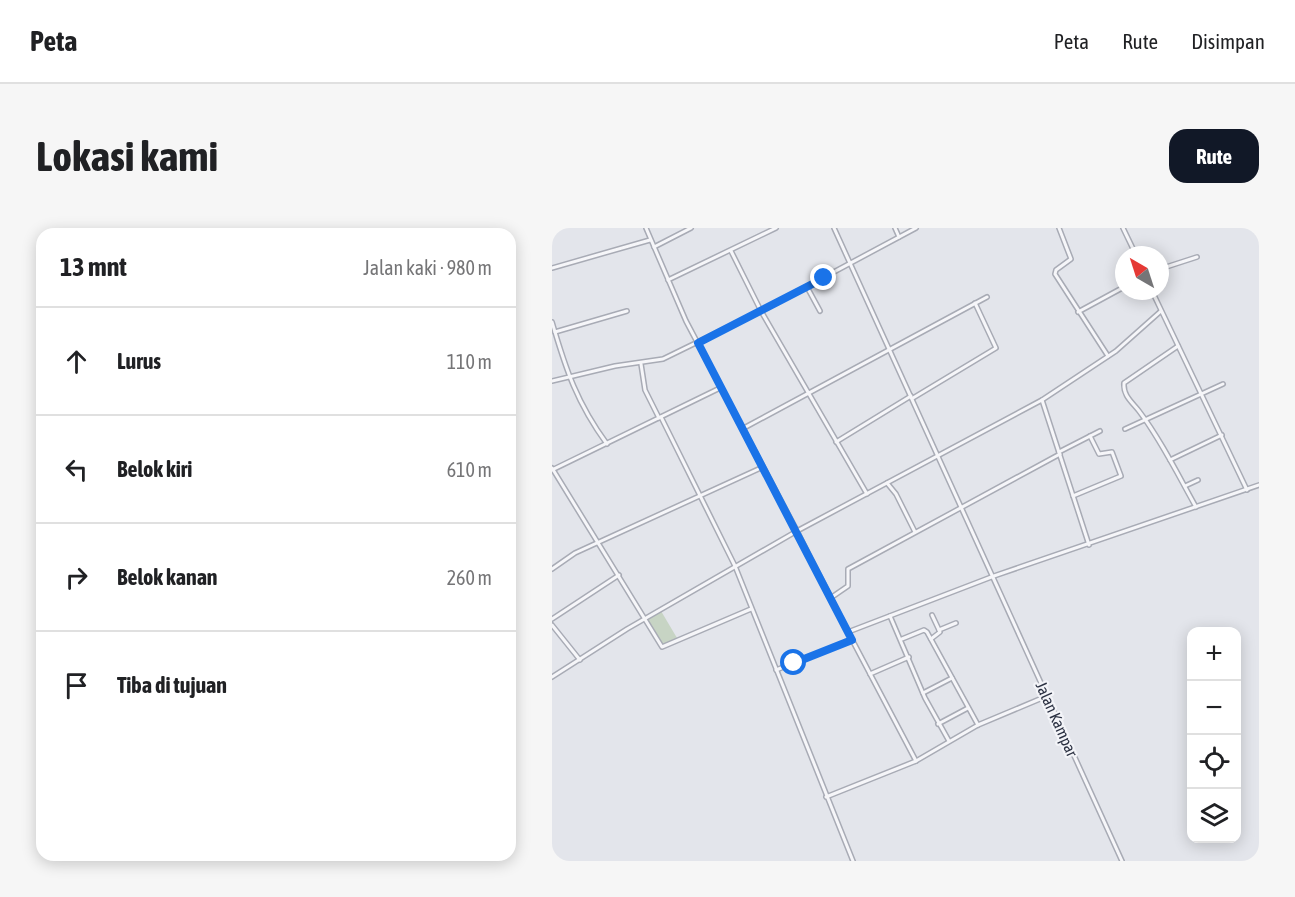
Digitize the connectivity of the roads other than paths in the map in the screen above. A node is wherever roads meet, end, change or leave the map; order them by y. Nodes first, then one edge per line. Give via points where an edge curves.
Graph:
1 (646, 228) edge
2 (691, 228) edge
3 (776, 228) edge
4 (834, 228) edge
5 (895, 228) edge
6 (916, 228) edge
7 (1059, 228) edge
8 (1123, 228) edge
9 (899, 237) junction
10 (650, 240) junction
11 (1132, 246) edge
12 (654, 247) junction
13 (731, 251) junction
14 (1197, 257) dead end
15 (851, 264) junction
16 (1169, 266) edge
17 (552, 268) edge
18 (668, 280) junction
19 (807, 287) junction
20 (1115, 292) edge
21 (987, 297) dead end
22 (1156, 300) edge
23 (975, 303) junction
24 (627, 311) dead end
25 (761, 311) junction
26 (820, 311) dead end
27 (1161, 311) junction
28 (1078, 312) junction
29 (552, 322) edge
30 (555, 332) junction
31 (698, 343) junction
32 (1178, 346) junction
33 (889, 350) junction
34 (1108, 356) junction
35 (643, 363) junction
36 (568, 376) junction
37 (552, 381) edge
38 (1223, 384) dead end
39 (720, 388) junction
40 (809, 392) junction
41 (1203, 392) junction
42 (912, 397) junction
43 (1042, 400) junction
44 (660, 418) junction
45 (1145, 420) junction
46 (742, 429) junction
47 (1125, 429) dead end
48 (1100, 431) dead end
49 (1222, 435) junction
50 (1090, 436) junction
51 (835, 442) junction
52 (607, 444) junction
53 (1059, 454) junction
54 (939, 455) junction
55 (1170, 460) junction
56 (763, 467) junction
57 (552, 469) edge
58 (1198, 480) dead end
59 (886, 483) junction
60 (1259, 485) edge
61 (1185, 486) junction
62 (1247, 490) junction
63 (867, 494) junction
64 (701, 495) junction
65 (1073, 496) junction
66 (963, 506) junction
67 (1196, 507) junction
68 (797, 531) junction
69 (915, 532) junction
70 (599, 544) junction
71 (1089, 545) junction
72 (735, 566) junction
73 (553, 568) edge
74 (619, 575) junction
75 (994, 576) junction
76 (832, 597) junction
77 (751, 609) junction
78 (932, 615) dead end
79 (890, 616) junction
80 (552, 619) edge
81 (646, 619) junction
82 (956, 623) dead end
83 (552, 625) edge
84 (939, 630) junction
85 (848, 632) junction
86 (902, 639) junction
87 (931, 639) junction
88 (852, 640) junction
89 (909, 657) junction
90 (580, 660) junction
91 (776, 670) junction
92 (870, 674) junction
93 (552, 677) edge
94 (952, 678) junction
95 (923, 693) junction
96 (1047, 696) junction
97 (968, 708) junction
98 (938, 724) junction
99 (978, 725) junction
100 (950, 742) junction
101 (916, 761) junction
102 (826, 797) junction
103 (853, 861) edge
104 (1122, 861) edge

1 - 10 street
2 - 12 street
3 - 13 street
4 - 15 street, Jalan Kampar
5 - 9 street
6 - 9 street
7 - 28 street via 1071,261 1054,273
8 - 11 street
9 - 15 street
10 - 12 street
10 - 17 street
12 - 18 street
13 - 18 street
13 - 25 street
14 - 16 street
15 - 19 street
15 - 33 street, Jalan Kampar
18 - 31 street
19 - 25 street
19 - 26 street
20 - 28 street
21 - 23 street
22 - 27 street
23 - 33 street
23 - 42 street via 996,348
24 - 30 street
25 - 31 street
25 - 40 street
27 - 32 street
27 - 34 street
28 - 34 street
29 - 30 street
30 - 36 street
31 - 35 street via 663,359
31 - 39 street
32 - 41 street
32 - 45 street via 1124,383 1130,401
33 - 40 street
33 - 42 street, Jalan Kampar
34 - 43 street
35 - 36 street
35 - 44 street via 642,381
36 - 37 street
36 - 52 street via 587,417
38 - 41 street
39 - 44 street
39 - 46 street
40 - 46 street
40 - 51 street
41 - 45 street
41 - 49 street
42 - 51 street
42 - 54 street, Jalan Kampar
43 - 53 street
43 - 54 street
44 - 52 street
44 - 64 street
45 - 47 street
45 - 55 street
46 - 56 street
48 - 50 street
49 - 55 street
49 - 62 street
50 - 53 street
50 - 65 street via 1099,454 1112,452 1121,476
51 - 63 street
52 - 57 street
53 - 65 street
53 - 66 street
54 - 59 street
54 - 66 street, Jalan Kampar
55 - 61 street
56 - 64 street
56 - 68 street
57 - 70 street
58 - 61 street
59 - 63 street
59 - 69 street via 897,495
60 - 62 street
61 - 67 street
62 - 67 street
63 - 68 street
64 - 70 street
64 - 72 street
65 - 71 street
66 - 69 street
66 - 75 street, Jalan Kampar
67 - 71 street
68 - 72 street
68 - 76 street
69 - 76 street via 848,569 848,586
70 - 73 street via 575,553
70 - 74 street
71 - 75 street
72 - 77 street
72 - 81 street
74 - 80 street
74 - 81 street
75 - 79 street
75 - 96 street, Jalan Kampar
76 - 85 street
77 - 81 street via 662,647
77 - 91 street
78 - 84 street
79 - 85 street
79 - 86 street
81 - 90 street
82 - 84 street
83 - 90 street
84 - 87 street
85 - 88 street
86 - 87 street via 924,630
86 - 89 street
87 - 94 street
88 - 91 street
88 - 92 street
89 - 92 street
89 - 95 street
90 - 93 street
91 - 102 street
92 - 101 street
94 - 95 street
94 - 97 street
95 - 98 street
96 - 99 street
96 - 104 street, Jalan Kampar
97 - 98 street
97 - 99 street
98 - 100 street
99 - 100 street
100 - 101 street
101 - 102 street
102 - 103 street

